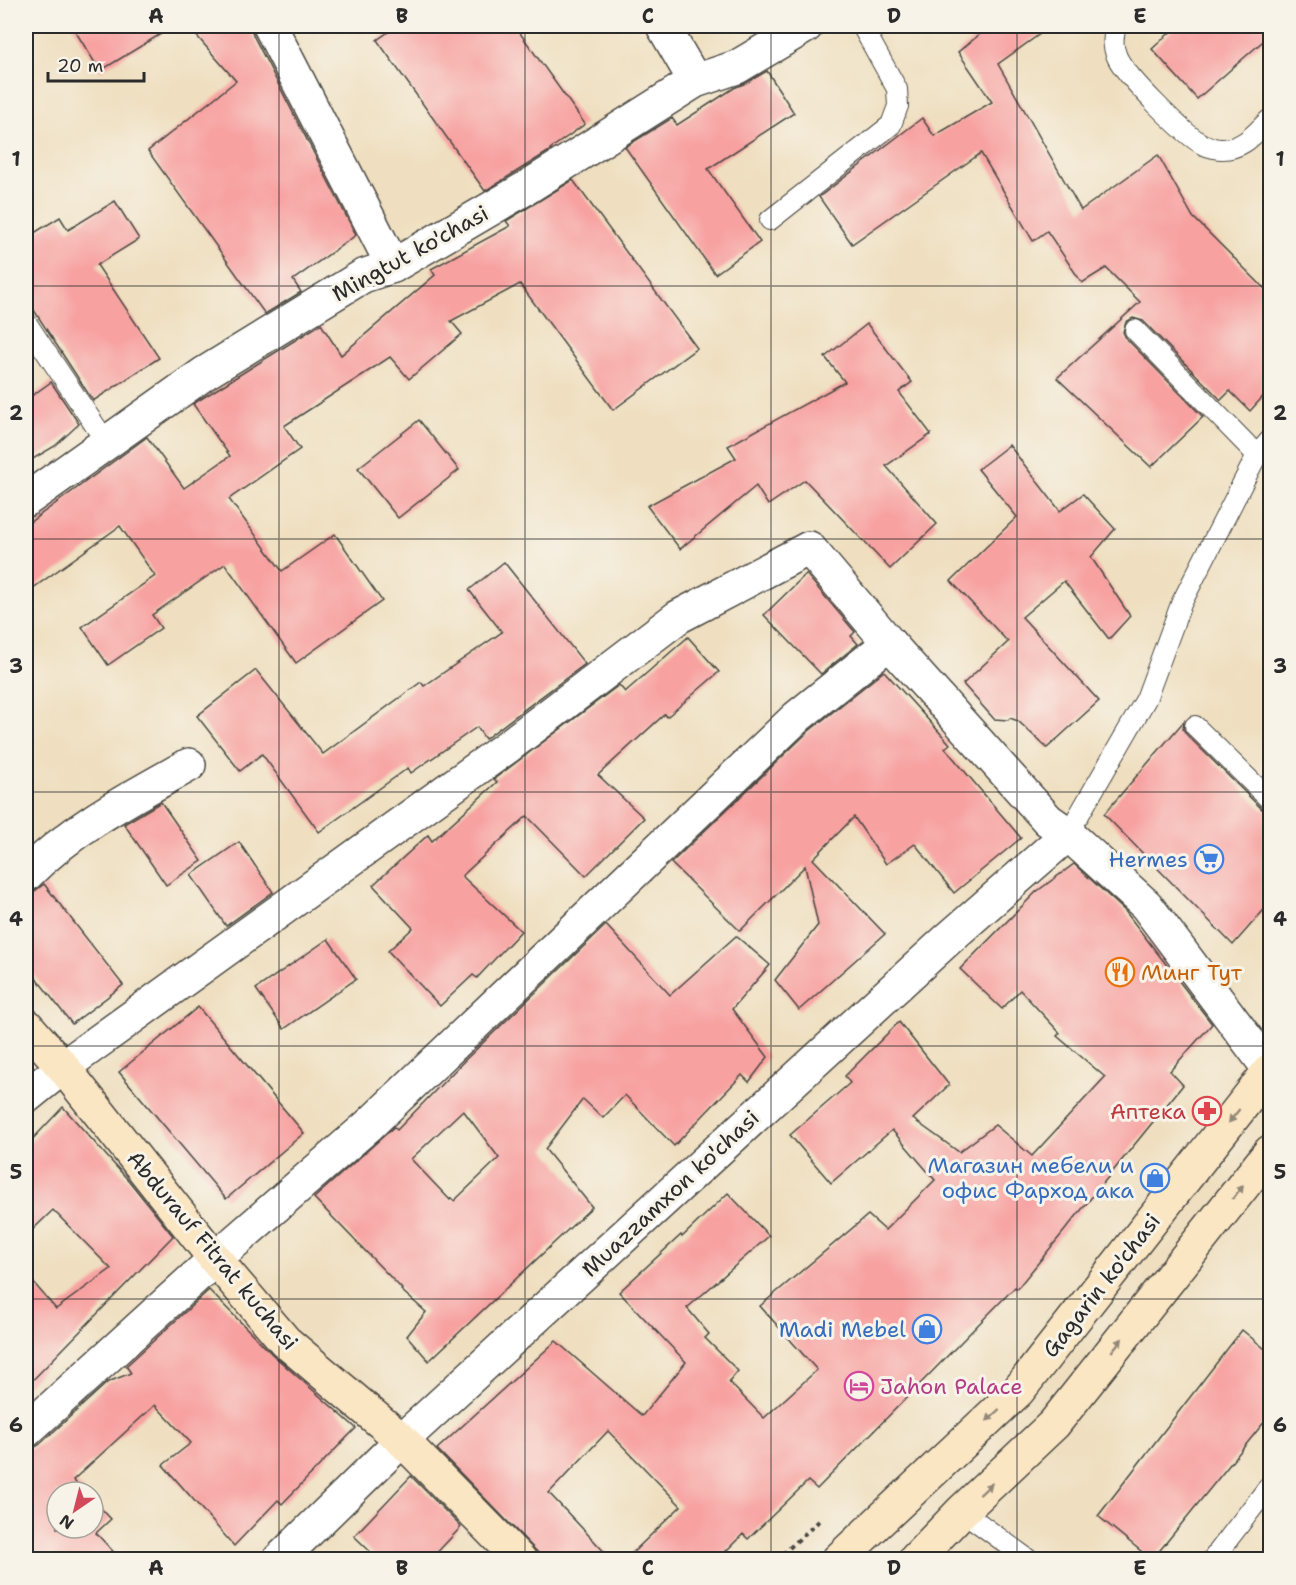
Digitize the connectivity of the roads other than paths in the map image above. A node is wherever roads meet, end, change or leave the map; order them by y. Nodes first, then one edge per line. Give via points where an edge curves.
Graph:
1 (270, 26) edge
2 (663, 26) edge
3 (806, 26) edge
4 (862, 26) edge
5 (1116, 26) edge
6 (694, 81) junction
7 (1270, 118) edge
8 (770, 220) dead end
9 (393, 266) junction
10 (26, 322) edge
11 (1135, 330) dead end
12 (1270, 440) edge
13 (106, 442) junction
14 (1257, 455) junction
15 (26, 500) edge
16 (889, 643) junction
17 (1195, 726) dead end
18 (189, 765) dead end
19 (1270, 800) edge
20 (1068, 834) junction
21 (26, 874) edge
22 (26, 1025) edge
23 (63, 1067) junction
24 (1270, 1070) edge
25 (26, 1097) edge
26 (1270, 1152) edge
27 (215, 1258) junction
28 (26, 1431) edge
29 (402, 1440) junction
30 (1270, 1485) edge
31 (962, 1511) junction
32 (279, 1560) edge
33 (520, 1560) edge
34 (838, 1560) edge
35 (915, 1560) edge
36 (1029, 1560) edge
37 (1212, 1560) edge

1 - 9 street
2 - 6 street
3 - 6 street, Mingtut ko'chasi via 736,67
4 - 8 lane via 897,89 898,106 891,125
5 - 7 lane via 1112,42 1127,72 1174,121 1203,144 1220,149 1242,146
6 - 9 street, Mingtut ko'chasi via 526,188
9 - 13 street, Mingtut ko'chasi via 363,276 205,373
10 - 13 lane
11 - 14 lane
12 - 14 lane
13 - 15 street, Mingtut ko'chasi
14 - 20 lane via 1181,603 1146,699
16 - 20 street via 1047,820
16 - 23 street via 809,548 678,616 507,747
16 - 27 street via 797,717 368,1126
17 - 19 lane
18 - 21 street via 103,814
20 - 24 street via 1146,905
20 - 29 street, Muazzamxon ko'chasi via 938,948
22 - 23 main road, Abdurauf Fitrat kuchasi
23 - 25 street
23 - 27 main road, Abdurauf Fitrat kuchasi
24 -> 34 main road, Gagarin ko'chasi via 1018,1391
31 -> 26 main road via 1054,1424
27 - 28 street
27 - 29 main road, Abdurauf Fitrat kuchasi via 285,1341
29 - 32 street, Muazzamxon ko'chasi
29 - 33 main road, Abdurauf Fitrat kuchasi
30 - 37 lane
31 - 35 main road
31 - 36 lane

